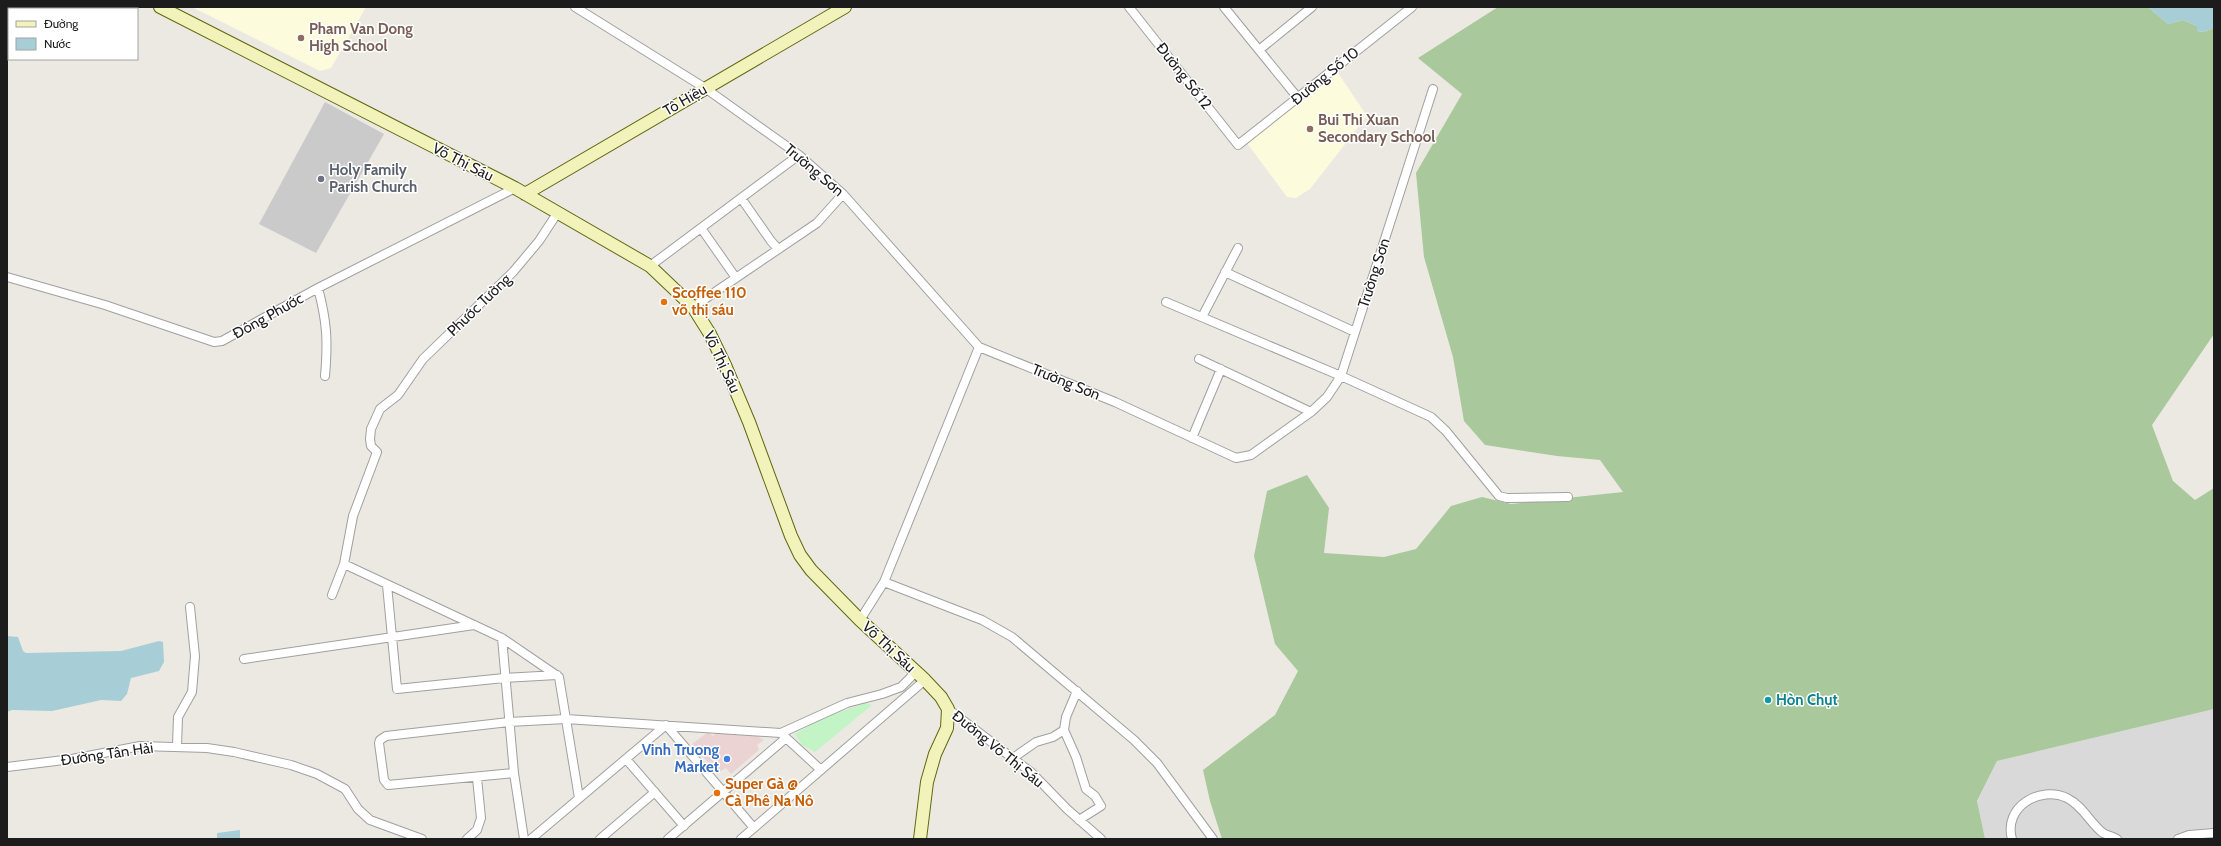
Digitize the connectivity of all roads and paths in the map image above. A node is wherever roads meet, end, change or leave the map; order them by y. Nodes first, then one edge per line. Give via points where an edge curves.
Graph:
1 (160, 7) edge
2 (575, 7) edge
3 (845, 7) edge
4 (1130, 7) edge
5 (1224, 7) edge
6 (1312, 7) edge
7 (1412, 7) edge
8 (1259, 50) junction
9 (705, 88) junction
10 (1433, 89) dead end
11 (1298, 98) junction
12 (1238, 145) joint
13 (799, 155) junction
14 (520, 191) junction
15 (844, 194) junction
16 (741, 198) junction
17 (558, 212) junction
18 (701, 228) junction
19 (778, 248) junction
20 (1238, 248) dead end
21 (650, 266) junction
22 (1226, 272) junction
23 (7, 277) edge
24 (736, 278) junction
25 (318, 288) junction
26 (1166, 302) dead end
27 (692, 307) junction
28 (1202, 317) junction
29 (1355, 332) junction
30 (979, 347) junction
31 (1198, 359) dead end
32 (1221, 369) junction
33 (325, 376) dead end
34 (1341, 376) junction
35 (1311, 412) junction
36 (1192, 438) junction
37 (1568, 496) dead end
38 (344, 564) junction
39 (884, 582) junction
40 (387, 585) junction
41 (332, 595) dead end
42 (190, 607) dead end
43 (860, 620) junction
44 (475, 625) junction
45 (502, 638) junction
46 (390, 639) junction
47 (244, 659) dead end
48 (557, 675) junction
49 (920, 676) junction
50 (504, 678) junction
51 (1077, 691) junction
52 (948, 708) junction
53 (566, 719) junction
54 (509, 722) junction
55 (666, 725) junction
56 (1064, 730) junction
57 (784, 735) junction
58 (177, 746) junction
59 (1012, 758) junction
60 (626, 759) junction
61 (7, 768) edge
62 (821, 770) junction
63 (514, 773) junction
64 (477, 778) junction
65 (655, 792) junction
66 (724, 792) junction
67 (579, 798) junction
68 (1079, 820) junction
69 (684, 826) junction
70 (754, 828) junction
71 (2214, 833) edge
72 (422, 839) edge
73 (467, 839) edge
74 (524, 839) edge
75 (531, 839) edge
76 (600, 839) edge
77 (668, 839) edge
78 (741, 839) edge
79 (920, 839) edge
80 (1100, 839) edge
81 (1213, 839) edge
82 (2012, 839) edge
83 (2117, 839) edge
84 (2178, 839) edge

1 - 14 main road, Võ Thị Sáu
2 - 9 street, Trường Sơn
3 - 9 main road, Tô Hiệu
4 - 12 street, Đường Số 12
5 - 8 street
6 - 8 street
7 - 11 street, Đường Số 10
8 - 11 street
9 - 13 street, Trường Sơn
9 - 14 main road, Tô Hiệu
10 - 29 street, Trường Sơn
11 - 12 street, Đường Số 10
13 - 15 street, Trường Sơn
13 - 16 street
14 - 17 main road, Võ Thị Sáu
14 - 25 street, Đông Phước
15 - 19 street via 817,223
15 - 30 street, Trường Sơn
16 - 18 street
16 - 19 street
17 - 21 main road, Võ Thị Sáu
17 - 38 street, Phước Tường via 513,272 423,359 398,395 380,410 371,429 371,446 377,452 353,516
18 - 21 street
18 - 24 street
19 - 24 street
20 - 22 street
21 - 27 main road, Võ Thị Sáu
22 - 28 street
22 - 29 street
23 - 25 street, Đông Phước via 214,342 222,341
24 - 27 street
25 - 33 street via 326,317 328,340
26 - 28 street
27 - 43 main road, Võ Thị Sáu via 710,334 725,365 800,555 811,570
28 - 34 street
29 - 34 street, Trường Sơn
30 - 36 street, Trường Sơn via 1098,395
30 - 39 street
31 - 32 street
32 - 35 street
32 - 36 street
34 - 35 street, Trường Sơn via 1327,397
34 - 37 street via 1439,423 1498,496
35 - 36 street, Trường Sơn via 1246,457 1236,458
38 - 40 street
38 - 41 street
39 - 43 street
39 - 51 street via 999,629
40 - 44 street
40 - 46 street
42 - 58 street via 196,656 192,692 178,717
43 - 49 main road, Võ Thị Sáu
44 - 45 street
44 - 46 street
45 - 48 street
45 - 50 street
46 - 47 street
46 - 50 street via 396,688 400,690
48 - 50 street
48 - 53 street
49 - 52 main road, Võ Thị Sáu
49 - 57 street via 882,694 846,703
49 - 62 street
50 - 54 street
51 - 56 street via 1066,717
51 - 81 street via 1157,763
52 - 59 street, Đường Võ Thị Sáu
52 - 79 main road via 947,728 935,754 927,782
53 - 54 street
53 - 55 street
53 - 67 street
54 - 63 street
54 - 64 street via 386,736 380,740 384,780 388,785
55 - 57 street
55 - 60 street
55 - 66 street
56 - 59 street via 1053,737 1036,742
56 - 68 street via 1086,789 1095,796 1101,806
57 - 62 street
57 - 66 street
58 - 61 street, Đường Tân Hải via 140,746
58 - 72 street, Đường Tân Hải via 263,757 317,774 344,789 358,809 370,820
59 - 68 street, Đường Võ Thị Sáu via 1032,773
60 - 65 street
60 - 67 street
62 - 70 street
63 - 64 street
63 - 74 street
64 - 73 street via 481,818 477,830
65 - 69 street
65 - 76 street
66 - 69 street
66 - 70 street
67 - 75 street
68 - 80 street, Đường Võ Thị Sáu
69 - 77 street
70 - 78 street
71 - 84 street via 2189,835
82 - 83 street via 2010,827 2017,810 2026,801 2056,794 2076,804 2103,833

